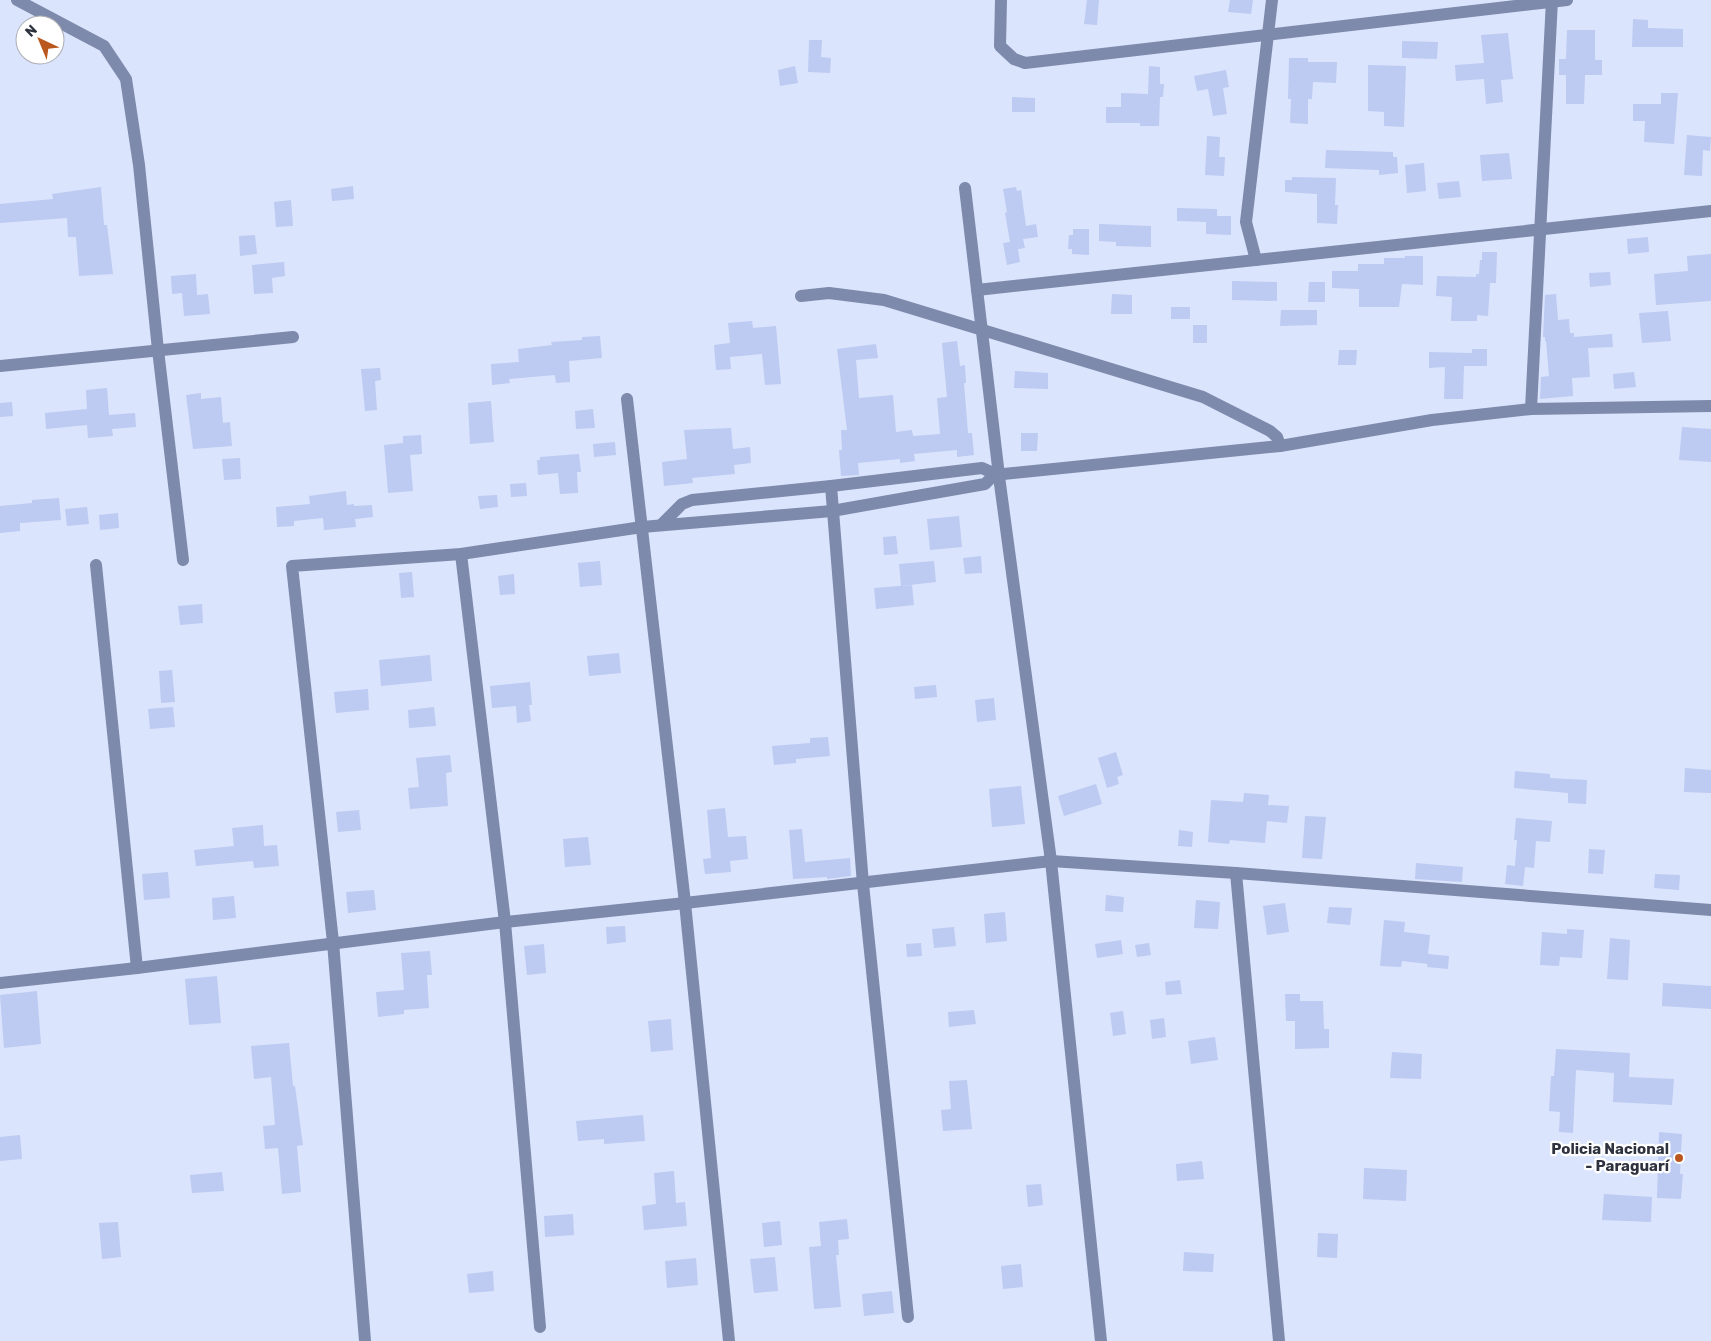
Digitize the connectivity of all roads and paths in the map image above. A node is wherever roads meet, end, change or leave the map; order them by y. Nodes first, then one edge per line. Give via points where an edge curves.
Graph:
1 (17, 0) edge
2 (1001, 0) edge
3 (1272, 0) edge
4 (1567, 0) edge
5 (1552, 1) edge
6 (1268, 35) junction
7 (965, 188) dead end
8 (1711, 211) edge
9 (1540, 229) junction
10 (1256, 260) junction
11 (977, 290) junction
12 (801, 296) dead end
13 (982, 330) junction
14 (293, 337) dead end
15 (158, 350) junction
16 (0, 366) edge
17 (627, 399) dead end
18 (1711, 406) edge
19 (1531, 409) junction
20 (1280, 446) junction
21 (997, 475) junction
22 (831, 486) junction
23 (832, 511) junction
24 (661, 525) junction
25 (642, 527) junction
26 (461, 554) junction
27 (183, 560) dead end
28 (96, 565) dead end
29 (1052, 861) junction
30 (1236, 873) junction
31 (863, 884) junction
32 (685, 903) junction
33 (1711, 910) edge
34 (505, 922) junction
35 (333, 942) junction
36 (136, 968) junction
37 (0, 983) edge
38 (908, 1317) dead end
39 (540, 1326) dead end
40 (365, 1341) edge
41 (729, 1341) edge
42 (1101, 1341) edge
43 (1279, 1341) edge

1 - 15 street via 104,46 126,79 139,165
2 - 6 street via 1000,46 1014,59 1025,63
3 - 6 street
4 - 5 street
5 - 6 street
5 - 9 street
6 - 10 street via 1246,222
7 - 11 street
8 - 9 street
9 - 10 street
9 - 19 street
10 - 11 street
11 - 13 street
12 - 13 street via 830,293 884,300
13 - 20 street via 1203,398 1270,431
13 - 21 street
14 - 15 street
15 - 16 street
15 - 27 street
17 - 25 street
18 - 19 street
19 - 20 street via 1432,420
20 - 21 street
21 - 22 street via 982,468
21 - 23 street via 985,484
21 - 29 street
22 - 23 street
22 - 24 street via 692,500 682,504
23 - 24 street
23 - 31 street
24 - 25 street
25 - 26 street
25 - 32 street
26 - 34 street
26 - 35 street via 292,566
28 - 36 street
29 - 30 street
29 - 31 street
29 - 42 street
30 - 33 street
30 - 43 street
31 - 32 street
31 - 38 street
32 - 34 street
32 - 41 street
34 - 35 street
34 - 39 street
35 - 36 street
35 - 40 street
36 - 37 street

